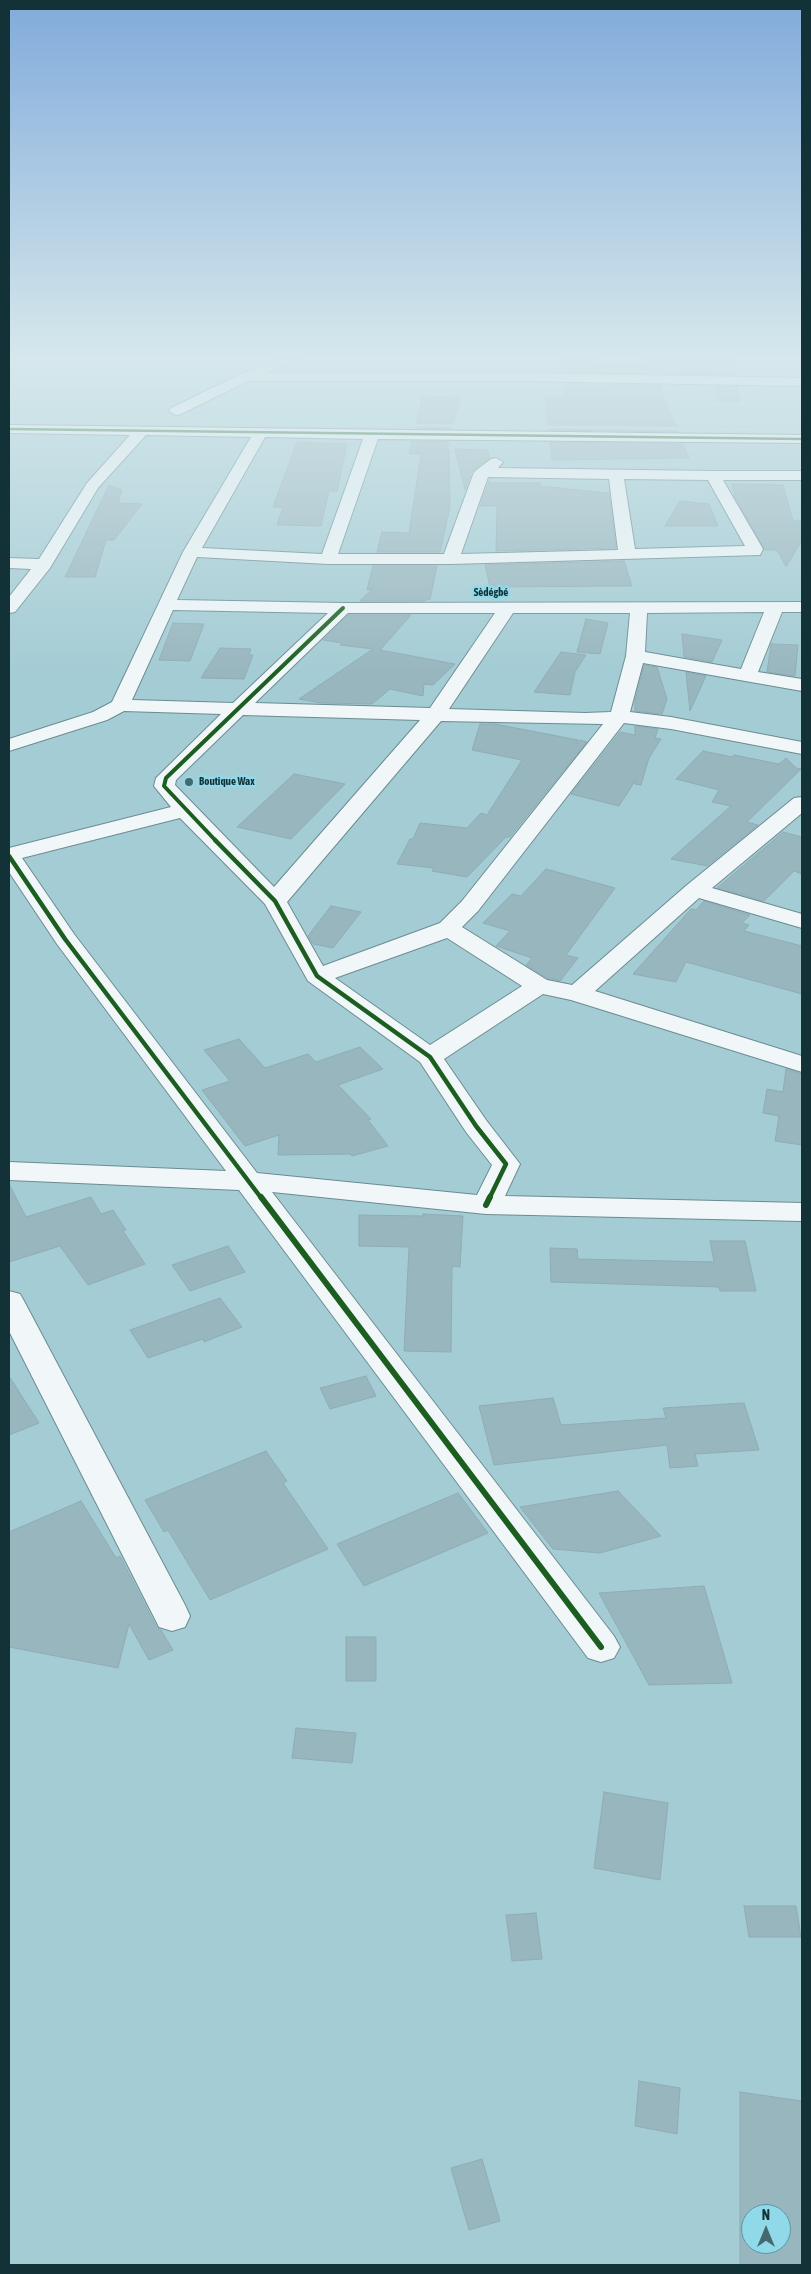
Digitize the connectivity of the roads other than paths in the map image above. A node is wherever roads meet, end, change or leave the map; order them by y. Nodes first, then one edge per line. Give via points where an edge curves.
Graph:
1 (113, 463) edge
2 (243, 463) edge
3 (362, 463) edge
4 (494, 463) edge
5 (482, 472) junction
6 (616, 474) junction
7 (802, 475) edge
8 (713, 476) junction
9 (191, 552) junction
10 (627, 553) junction
11 (328, 558) junction
12 (451, 559) junction
13 (9, 563) edge
14 (44, 564) junction
15 (167, 605) junction
16 (508, 607) junction
17 (639, 607) junction
18 (775, 607) junction
19 (802, 607) edge
20 (9, 608) edge
21 (343, 608) junction
22 (635, 656) junction
23 (747, 676) junction
24 (802, 685) edge
25 (120, 705) junction
26 (239, 710) junction
27 (435, 715) junction
28 (618, 717) junction
29 (9, 745) edge
30 (802, 748) edge
31 (800, 808) edge
32 (185, 810) junction
33 (9, 855) edge
34 (695, 890) junction
35 (275, 901) junction
36 (802, 921) edge
37 (448, 928) junction
38 (316, 976) junction
39 (539, 986) junction
40 (577, 994) junction
41 (430, 1057) junction
42 (802, 1064) edge
43 (9, 1171) edge
44 (250, 1181) junction
45 (486, 1205) junction
46 (802, 1212) edge
47 (9, 1301) edge
48 (172, 1616) dead end
49 (602, 1647) dead end

1 - 14 street via 92,486
2 - 9 street
3 - 11 street
4 - 5 street
5 - 6 street
5 - 12 street
6 - 8 street
6 - 10 street
7 - 8 street
8 - 10 street via 755,549 746,552
9 - 11 street
9 - 15 street
10 - 12 street
11 - 12 street
13 - 14 street
14 - 20 street
15 - 21 street
15 - 25 street
16 - 17 street
16 - 21 street
16 - 27 street
17 - 18 street
17 - 22 street
18 - 19 street
18 - 23 street
21 - 26 street
22 - 23 street
22 - 28 street
23 - 24 street
25 - 26 street
25 - 29 street via 100,716
26 - 27 street
26 - 32 street via 166,778 164,786
27 - 28 street
27 - 35 street
28 - 30 street via 671,723
28 - 37 street via 470,906
31 - 34 street
32 - 33 street
32 - 35 street
33 - 44 street via 65,939
34 - 36 street
34 - 40 street
35 - 38 street
37 - 38 street
37 - 39 street
38 - 41 street
39 - 40 street
39 - 41 street
40 - 42 street
41 - 45 street via 506,1164
43 - 44 street
44 - 45 street
44 - 49 street
45 - 46 street
47 - 48 street

